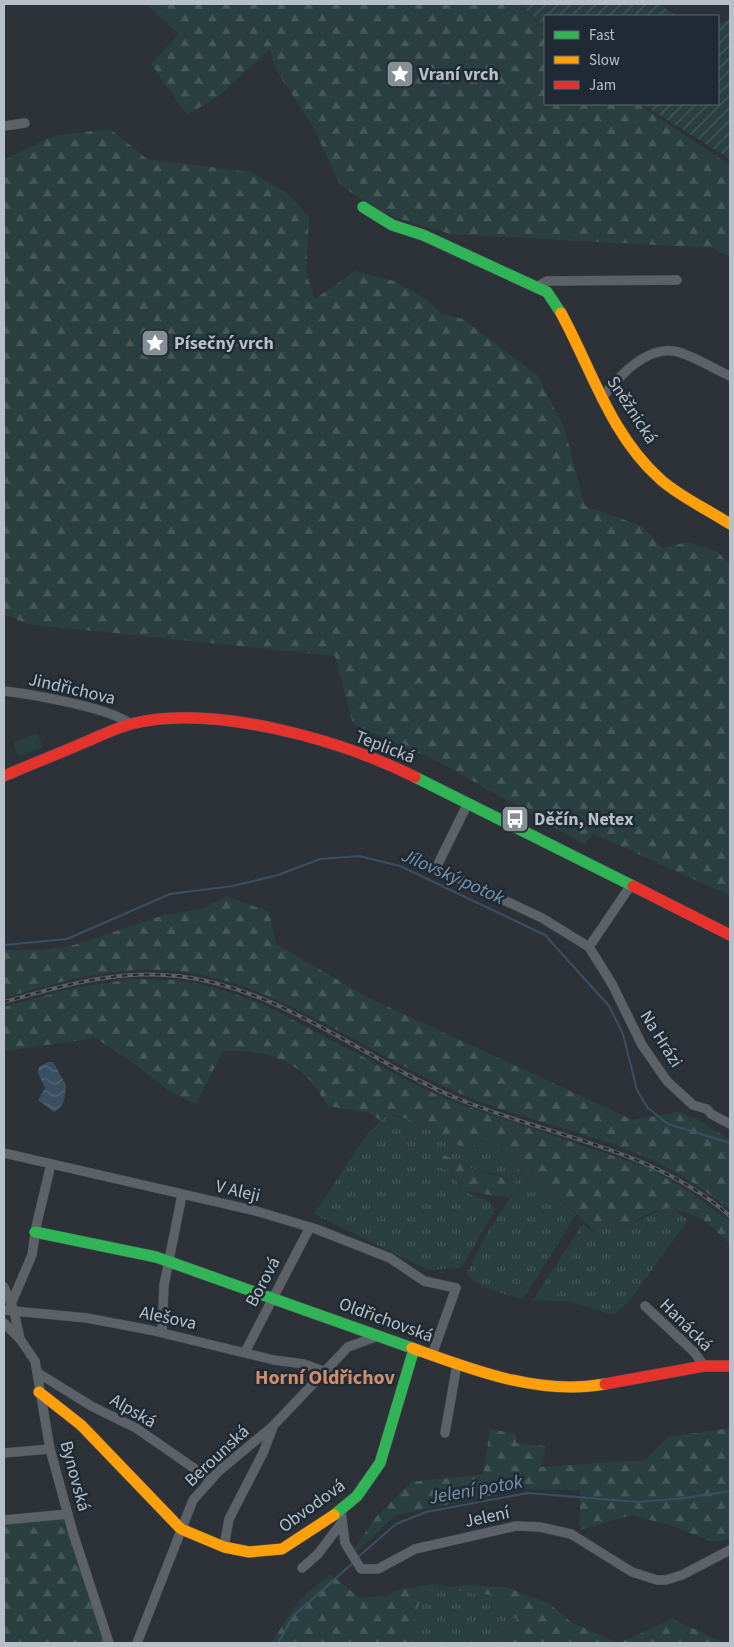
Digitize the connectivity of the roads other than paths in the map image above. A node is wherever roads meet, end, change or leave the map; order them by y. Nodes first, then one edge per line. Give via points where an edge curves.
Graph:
1 (25, 122) dead end
2 (4, 126) edge
3 (362, 207) dead end
4 (677, 280) dead end
5 (538, 286) junction
6 (730, 376) edge
7 (601, 399) junction
8 (730, 524) edge
9 (4, 691) edge
10 (130, 724) junction
11 (4, 776) edge
12 (468, 803) junction
13 (631, 886) junction
14 (730, 935) edge
15 (589, 947) junction
16 (730, 1124) edge
17 (4, 1152) edge
18 (51, 1164) junction
19 (182, 1195) junction
20 (310, 1227) junction
21 (35, 1232) junction
22 (169, 1262) junction
23 (4, 1286) edge
24 (273, 1298) junction
25 (644, 1306) dead end
26 (13, 1307) junction
27 (4, 1310) edge
28 (4, 1323) edge
29 (162, 1332) junction
30 (378, 1336) junction
31 (20, 1339) junction
32 (414, 1349) junction
33 (245, 1352) junction
34 (432, 1355) junction
35 (457, 1364) junction
36 (704, 1366) junction
37 (730, 1366) edge
38 (323, 1371) junction
39 (38, 1372) junction
40 (39, 1392) junction
41 (273, 1426) junction
42 (445, 1433) dead end
43 (50, 1449) junction
44 (4, 1453) edge
45 (211, 1480) junction
46 (68, 1514) junction
47 (342, 1516) junction
48 (4, 1520) edge
49 (181, 1528) junction
50 (224, 1546) junction
51 (730, 1550) edge
52 (302, 1568) dead end
53 (109, 1643) edge
54 (137, 1643) edge

1 - 2 street
3 - 5 street, Sněžnická via 392,225 423,235
4 - 5 street via 547,281
5 - 7 street, Sněžnická via 561,309
6 - 7 street via 674,351 658,351 629,369
7 - 8 street, Sněžnická via 626,439 660,479
9 - 10 street, Jindřichova via 91,709 122,718
10 - 11 street, Teplická
10 - 12 street, Teplická via 171,717 274,730 380,761
12 - 13 street, Teplická
12 - 15 street via 436,868 542,918
13 - 14 street, Teplická
13 - 15 street
15 - 16 street, Na Hrázi via 612,984 642,1045 667,1081 693,1105 707,1109
17 - 18 street, V Aleji
18 - 19 street, V Aleji
18 - 21 street
19 - 20 street, V Aleji
19 - 22 street
20 - 24 street, Borová
20 - 34 street, V Aleji via 390,1258 424,1281 456,1288
21 - 22 street, Oldřichovská
21 - 26 street via 32,1255
22 - 24 street, Oldřichovská
22 - 29 street via 164,1285
23 - 26 street
24 - 30 street, Oldřichovská
24 - 33 street, Borová
25 - 36 street, Hanácká via 694,1352
26 - 27 street, Alešova
26 - 29 street, Alešova
26 - 31 street
28 - 31 street, Bynovská
29 - 33 street, Alešova
30 - 32 street, Oldřichovská
30 - 38 street, Berounská via 348,1347
31 - 39 street, Bynovská via 35,1360
32 - 34 street, Oldřichovská
32 - 47 street, Obvodová via 380,1463
33 - 38 street, Alešova
34 - 35 street, Oldřichovská
35 - 36 street, Oldřichovská via 520,1382 566,1388 607,1384
35 - 42 street
36 - 37 street, Oldřichovská
38 - 41 street, Berounská
39 - 40 street, Bynovská
39 - 45 street, Alpská via 93,1407 136,1428
40 - 43 street, Bynovská
40 - 49 street, Obvodová via 81,1425
41 - 45 street, Berounská
41 - 50 street via 263,1453 229,1519
43 - 44 street
43 - 46 street, Bynovská
45 - 49 street, Berounská via 193,1500
46 - 48 street
46 - 53 street, Bynovská
47 - 50 street, Obvodová via 321,1521 282,1550 249,1552
47 - 51 street, Jelení via 345,1543 361,1570 378,1569 415,1549 516,1526 571,1534 632,1572 657,1580 682,1574
47 - 52 street via 318,1554
49 - 50 street, Obvodová
49 - 54 street, Berounská

